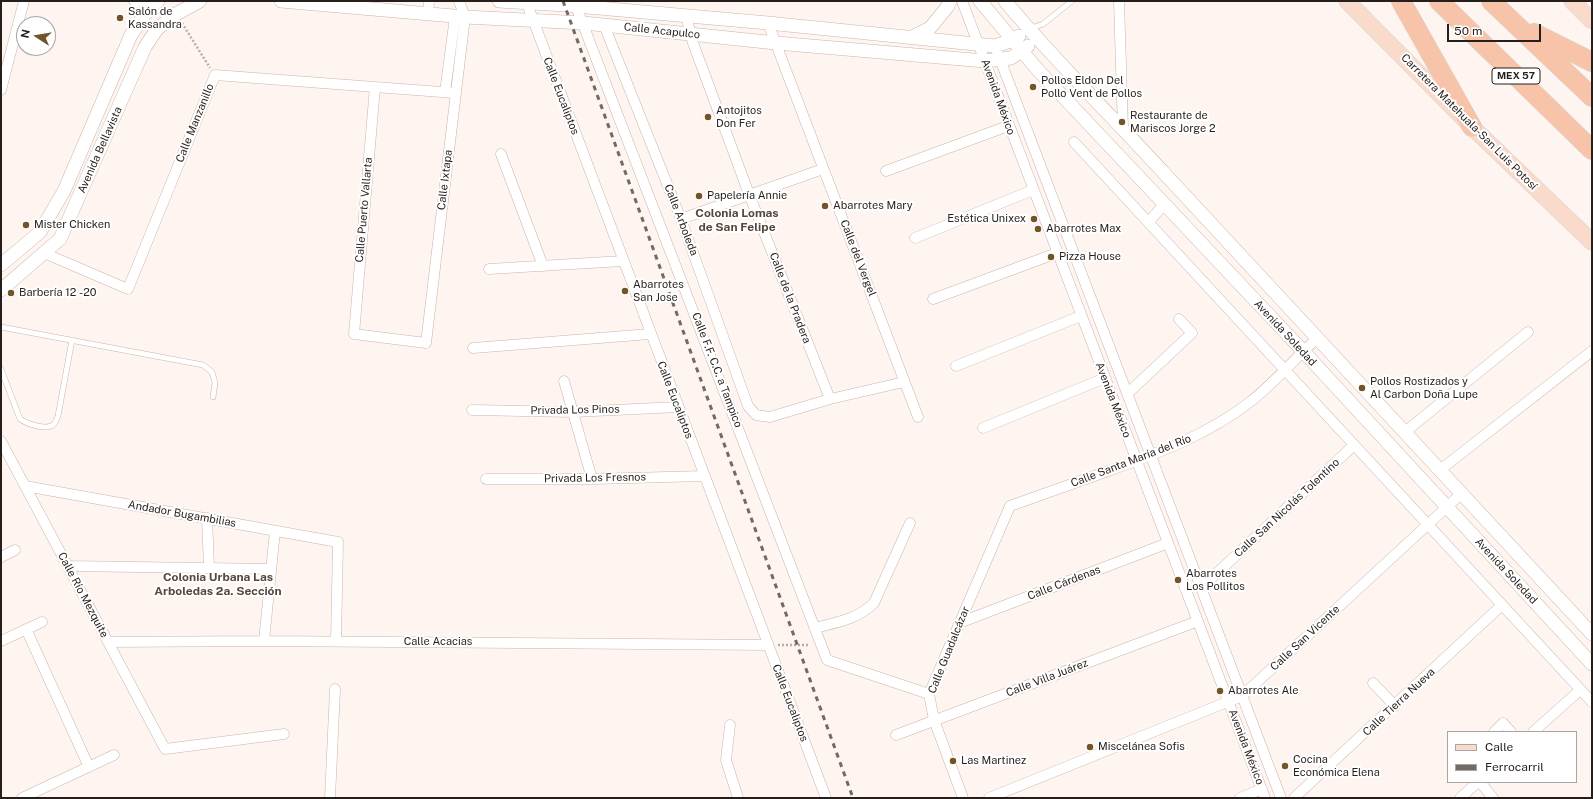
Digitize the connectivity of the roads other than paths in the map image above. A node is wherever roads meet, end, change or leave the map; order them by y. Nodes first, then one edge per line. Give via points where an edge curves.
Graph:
1 (24, 1) edge
2 (134, 1) edge
3 (281, 1) edge
4 (429, 1) edge
5 (459, 1) edge
6 (499, 1) edge
7 (950, 1) edge
8 (962, 1) edge
9 (980, 1) edge
10 (1004, 1) edge
11 (1072, 1) edge
12 (1119, 1) edge
13 (1347, 1) edge
14 (1401, 1) edge
15 (1439, 1) edge
16 (1491, 1) edge
17 (1572, 1) edge
18 (194, 2) edge
19 (526, 2) edge
20 (575, 3) edge
21 (154, 4) edge
22 (428, 14) junction
23 (686, 16) junction
24 (460, 17) junction
25 (1592, 21) edge
26 (533, 22) junction
27 (584, 23) junction
28 (768, 23) junction
29 (604, 25) junction
30 (1518, 25) junction
31 (1038, 31) junction
32 (691, 34) junction
33 (912, 37) junction
34 (1013, 40) junction
35 (776, 43) junction
36 (979, 45) junction
37 (995, 46) junction
38 (1021, 51) junction
39 (1000, 60) junction
40 (985, 61) junction
41 (1592, 62) edge
42 (375, 87) junction
43 (1, 90) edge
44 (450, 93) junction
45 (1592, 97) edge
46 (1008, 126) junction
47 (1472, 127) junction
48 (1123, 129) junction
49 (88, 137) junction
50 (1074, 142) dead end
51 (102, 144) junction
52 (1592, 150) edge
53 (501, 154) dead end
54 (823, 169) junction
55 (886, 171) dead end
56 (1033, 190) junction
57 (750, 194) junction
58 (1164, 204) junction
59 (681, 219) junction
60 (1149, 222) junction
61 (915, 238) dead end
62 (1592, 242) edge
63 (44, 253) junction
64 (1057, 253) junction
65 (623, 261) junction
66 (1, 265) edge
67 (543, 266) junction
68 (489, 269) dead end
69 (1, 290) edge
70 (933, 299) dead end
71 (1081, 316) junction
72 (1179, 319) dead end
73 (1, 326) edge
74 (1528, 332) dead end
75 (650, 334) junction
76 (1316, 339) junction
77 (72, 340) junction
78 (426, 343) joint
79 (473, 348) dead end
80 (1303, 351) junction
81 (1592, 351) edge
82 (956, 366) dead end
83 (1, 369) edge
84 (1285, 369) junction
85 (1105, 378) junction
86 (564, 381) dead end
87 (904, 382) junction
88 (1127, 394) junction
89 (213, 397) dead end
90 (830, 399) junction
91 (678, 407) junction
92 (472, 410) dead end
93 (573, 412) junction
94 (918, 417) dead end
95 (983, 428) dead end
96 (1405, 432) junction
97 (1, 440) edge
98 (1354, 445) junction
99 (1151, 456) junction
100 (1136, 461) junction
101 (1440, 470) junction
102 (704, 476) junction
103 (486, 479) dead end
104 (592, 479) junction
105 (25, 486) junction
106 (1462, 493) junction
107 (1010, 506) joint
108 (1447, 506) junction
109 (207, 518) junction
110 (910, 523) dead end
111 (1428, 524) junction
112 (275, 531) junction
113 (1168, 543) junction
114 (15, 550) dead end
115 (1, 557) edge
116 (68, 566) junction
117 (209, 567) junction
118 (271, 568) junction
119 (1201, 588) junction
120 (1502, 605) junction
121 (1198, 621) junction
122 (42, 622) dead end
123 (959, 623) junction
124 (815, 628) junction
125 (26, 629) junction
126 (1592, 634) edge
127 (1, 641) edge
128 (264, 641) junction
129 (336, 641) junction
130 (108, 642) junction
131 (768, 645) junction
132 (1592, 664) edge
133 (1373, 683) dead end
134 (334, 689) dead end
135 (1580, 690) junction
136 (929, 694) junction
137 (1242, 696) junction
138 (1228, 702) junction
139 (1592, 702) edge
140 (1395, 706) junction
141 (934, 720) junction
142 (730, 725) dead end
143 (1495, 731) edge
144 (1510, 731) edge
145 (1534, 731) edge
146 (284, 734) dead end
147 (896, 735) dead end
148 (114, 755) dead end
149 (89, 767) junction
150 (1478, 783) edge
151 (1480, 783) edge
152 (1263, 794) edge
153 (22, 798) edge
154 (330, 798) edge
155 (738, 798) edge
156 (826, 798) edge
157 (963, 798) edge
158 (989, 798) edge
159 (1240, 798) edge
160 (1281, 798) edge
161 (1294, 798) edge
162 (1460, 798) edge
163 (1493, 798) edge

1 - 43 street
2 - 21 street
3 - 22 street, Calle Acapulco
4 - 22 street
5 - 24 street
6 - 19 street, Calle Acapulco
7 - 33 street via 930,28
8 - 36 street, Avenida México
9 - 34 street, Avenida Soledad
10 - 31 street, Avenida Soledad
11 - 31 lane
12 - 48 street
13 - 47 main road, Carretera Matehuala-San Luis Potosí
14 - 47 highway
15 - 52 highway, MEX 57
16 - 30 highway, MEX 57
17 - 25 main road
18 - 51 street, Avenida Bellavista via 157,30 145,47
19 - 20 street, Calle Acapulco
19 - 26 street, Calle Eucaliptos
20 - 23 street, Calle Acapulco
20 - 27 street, Calle F.F. C.C. a Tampico
21 - 49 street, Avenida Bellavista via 131,36
22 - 24 street, Calle Acapulco
23 - 28 street, Calle Acapulco
23 - 32 street, Calle de la Pradera
24 - 26 street, Calle Acapulco
24 - 44 street, Calle Ixtapa
26 - 27 street, Calle Acapulco
26 - 65 street, Calle Eucaliptos
27 - 29 street, Calle Acapulco
27 - 124 street, Calle F.F. C.C. a Tampico
28 - 33 street, Calle Acapulco
28 - 35 street, Calle del Vergel
29 - 32 street, Calle Acapulco
29 - 59 street, Calle Arboleda
30 - 41 highway
30 - 45 highway, MEX 57
31 - 34 street, Calle Acapulco
31 - 38 street, Calle Acapulco
31 - 48 street, Avenida Soledad
32 - 35 street, Calle Acapulco
32 - 57 street, Calle de la Pradera
33 - 36 street, Calle Acapulco
34 - 37 street, Calle Acapulco
34 - 38 street, Avenida Soledad
35 - 40 street, Calle Acapulco
35 - 54 street, Calle del Vergel
36 - 37 street, Calle Acapulco
36 - 40 street, Avenida México
37 - 39 street, Avenida México
38 - 39 street, Calle Acapulco via 1011,58
38 - 58 street, Avenida Soledad
39 - 40 street, Calle Acapulco
39 - 88 street, Avenida México
40 - 46 street, Avenida México
42 - 44 street, Calle Manzanillo
42 - 63 street, Calle Manzanillo via 215,75 128,289
42 - 78 street, Calle Puerto Vallarta via 354,334
44 - 78 street, Calle Ixtapa
46 - 55 street
46 - 56 street, Avenida México
47 - 62 main road, Carretera Matehuala-San Luis Potosí
48 - 76 street, Avenida Soledad
49 - 51 street
49 - 66 street, Avenida Bellavista via 64,192 40,232
50 - 60 street
51 - 63 street, Avenida Bellavista via 60,239
53 - 67 street
54 - 57 street
54 - 87 street, Calle del Vergel
56 - 61 street
56 - 64 street, Avenida México
57 - 59 street
57 - 90 street, Calle de la Pradera
58 - 60 street
58 - 80 street, Avenida Soledad
59 - 90 street, Calle Arboleda via 748,406 756,415 770,417
60 - 84 street
63 - 69 street, Avenida Bellavista
64 - 70 street
64 - 71 street, Avenida México
65 - 67 street
65 - 75 street, Calle Eucaliptos
67 - 68 street
71 - 82 street
71 - 85 street, Avenida México
72 - 88 street via 1192,333
73 - 77 lane
74 - 96 street
75 - 79 street
75 - 91 street, Calle Eucaliptos
76 - 80 street, Calle Santa María del Río
76 - 96 street, Avenida Soledad
77 - 83 lane via 58,416 54,424 48,427 28,424 20,419
77 - 89 lane via 203,365 212,372 215,383
80 - 84 street, Calle Santa María del Río
80 - 108 street, Avenida Soledad
81 - 101 street
84 - 98 street
84 - 99 street, Calle Santa María del Río via 1265,390 1224,420 1179,445
85 - 95 street
85 - 100 street, Avenida México
86 - 93 street
87 - 90 street
87 - 94 street, Calle del Vergel
88 - 99 street, Avenida México
91 - 93 street, Privada Los Pinos
91 - 102 street, Calle Eucaliptos
92 - 93 street, Privada Los Pinos
93 - 104 street
96 - 101 street, Avenida Soledad
97 - 105 street, Calle Río Mezquite
98 - 111 street
98 - 119 street, Calle San Nicolás Tolentino
99 - 100 street, Calle Santa María del Río
99 - 119 street, Avenida México
100 - 107 street, Calle Santa María del Río
100 - 113 street, Avenida México
101 - 106 street, Avenida Soledad
102 - 104 street, Privada Los Fresnos
102 - 131 street, Calle Eucaliptos
103 - 104 street, Privada Los Fresnos
105 - 109 street, Andador Bugambilias
105 - 116 street, Calle Río Mezquite
106 - 108 street, Calle San Vicente
106 - 126 street, Avenida Soledad
107 - 123 street, Calle Guadalcázar
108 - 111 street, Calle San Vicente
108 - 132 street, Avenida Soledad
109 - 112 street, Andador Bugambilias
109 - 117 street
110 - 124 street via 874,603 855,617
111 - 120 street
111 - 137 street, Calle San Vicente
112 - 118 street
112 - 129 street, Andador Bugambilias via 338,542
113 - 121 street, Avenida México
113 - 123 street, Calle Cárdenas
114 - 115 street
116 - 117 street
116 - 130 street, Calle Río Mezquite
117 - 118 street
118 - 128 street
119 - 137 street, Avenida México
120 - 135 street
120 - 140 street, Calle Tierra Nueva
121 - 138 street, Avenida México
121 - 141 street, Calle Villa Juárez
122 - 125 street
123 - 136 street, Calle Guadalcázar
124 - 136 street, Calle F.F. C.C. a Tampico via 827,660
125 - 127 street
125 - 149 street
128 - 129 street, Calle Acacias
128 - 130 street, Calle Acacias
129 - 131 street, Calle Acacias
130 - 146 street, Calle Río Mezquite via 165,749
131 - 156 street, Calle Eucaliptos
133 - 140 street
134 - 154 street
135 - 139 street
135 - 145 street
136 - 141 street, Calle Guadalcázar
137 - 138 street, Calle San Vicente
137 - 160 street, Avenida México
138 - 152 street, Avenida México
138 - 158 street, Calle San Vicente
140 - 161 street, Calle Tierra Nueva
141 - 147 street, Calle Villa Juárez
141 - 157 street, Calle Guadalcázar
142 - 155 street via 726,760
143 - 144 street via 1503,723
148 - 149 street
149 - 153 street
150 - 162 street
151 - 163 street
152 - 159 street

